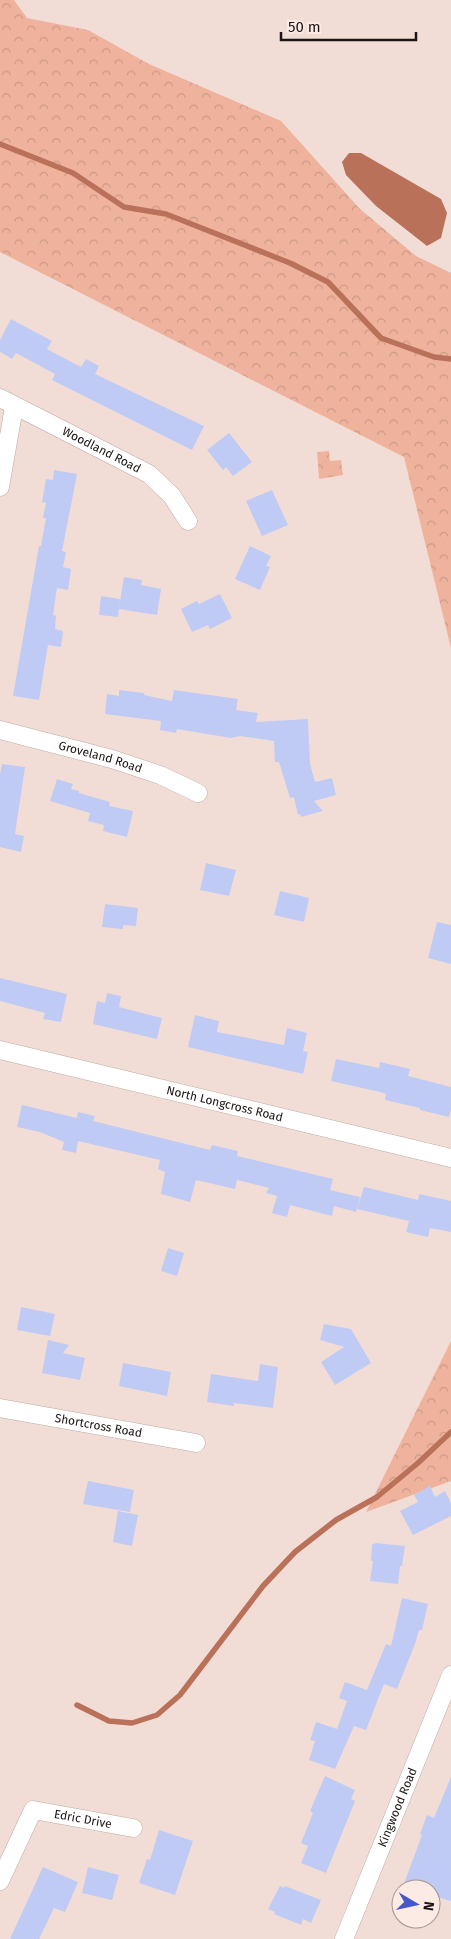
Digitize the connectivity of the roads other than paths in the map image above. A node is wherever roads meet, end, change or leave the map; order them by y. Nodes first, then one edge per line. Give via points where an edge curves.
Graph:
1 (7, 402) edge
2 (0, 487) edge
3 (188, 521) dead end
4 (0, 730) edge
5 (198, 793) dead end
6 (0, 1050) edge
7 (451, 1158) edge
8 (0, 1408) edge
9 (196, 1443) dead end
10 (451, 1674) edge
11 (133, 1828) dead end
12 (0, 1881) edge
13 (344, 1939) edge

1 - 2 street
1 - 3 street, Woodland Road via 149,474 172,496
4 - 5 street, Groveland Road via 112,759
6 - 7 street, North Longcross Road
8 - 9 street, Shortcross Road
10 - 13 street, Kingwood Road
11 - 12 street, Edric Drive via 33,1810

